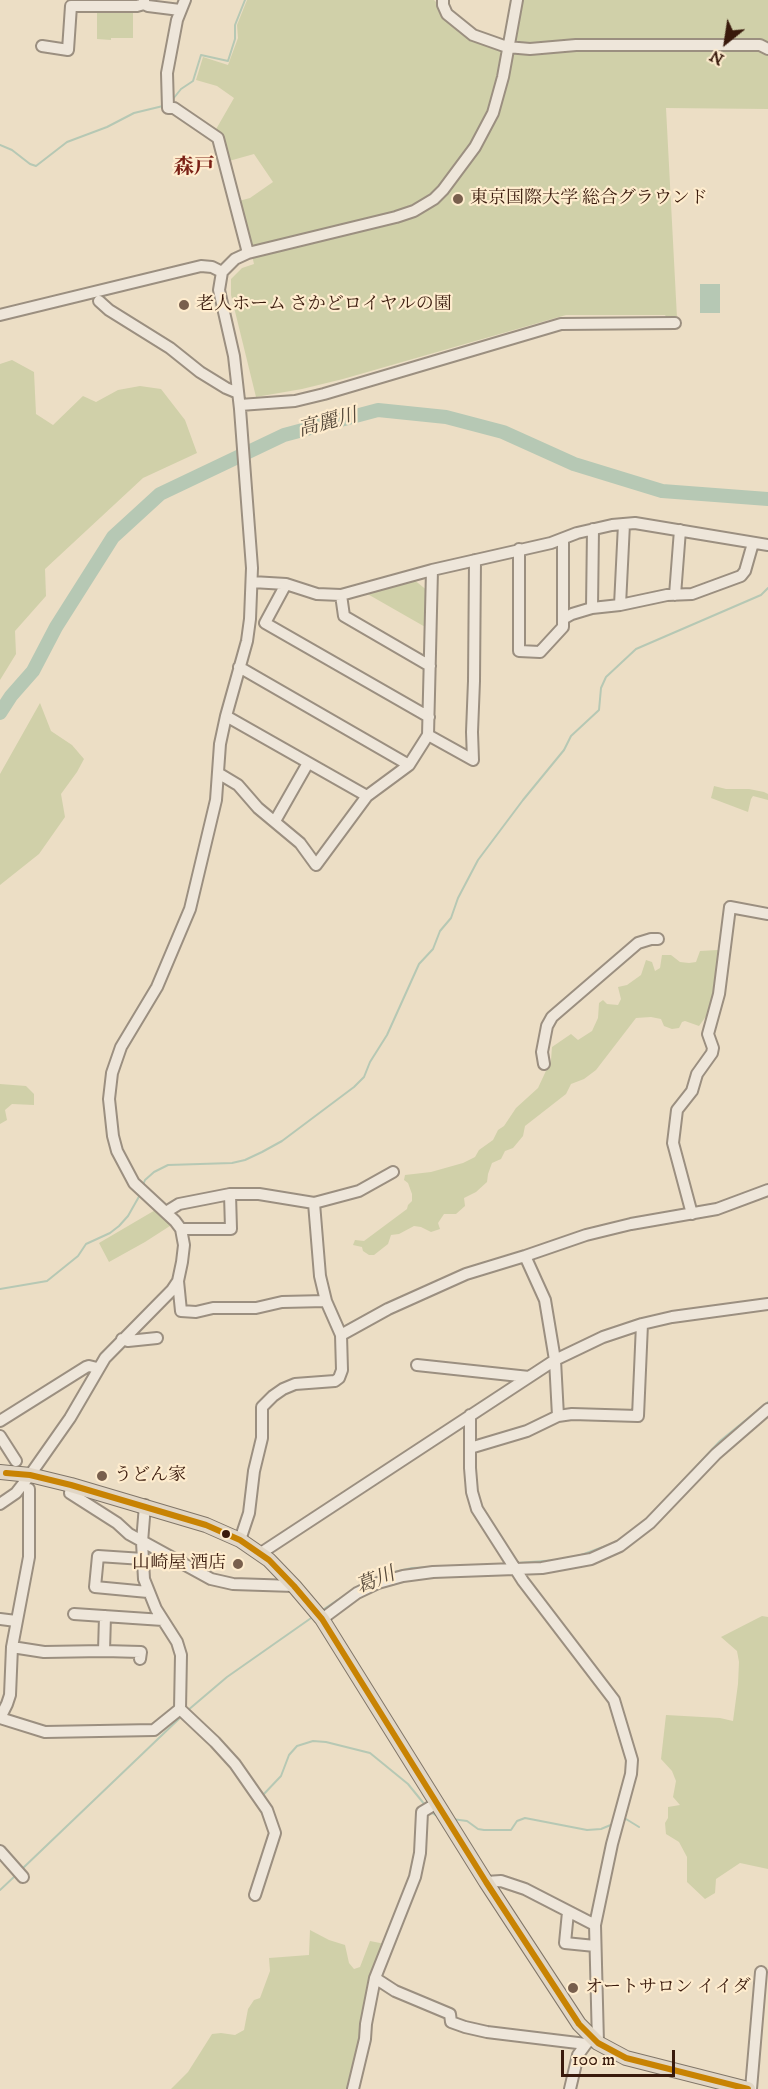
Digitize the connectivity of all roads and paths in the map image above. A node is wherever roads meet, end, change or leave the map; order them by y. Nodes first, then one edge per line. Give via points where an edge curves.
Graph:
1 (185, 0) edge
2 (443, 0) edge
3 (517, 0) edge
4 (144, 2) edge
5 (180, 10) junction
6 (42, 46) dead end
7 (507, 47) junction
8 (768, 49) edge
9 (248, 253) junction
10 (222, 272) junction
11 (99, 301) dead end
12 (0, 315) edge
13 (675, 322) dead end
14 (238, 393) junction
15 (240, 405) junction
16 (624, 524) junction
17 (593, 529) junction
18 (680, 530) junction
19 (563, 539) junction
20 (753, 543) junction
21 (768, 545) edge
22 (519, 549) junction
23 (475, 560) junction
24 (432, 570) junction
25 (252, 582) junction
26 (286, 584) junction
27 (341, 595) junction
28 (675, 595) junction
29 (620, 605) junction
30 (592, 608) junction
31 (563, 619) junction
32 (430, 666) junction
33 (239, 667) junction
34 (226, 716) junction
35 (429, 717) junction
36 (428, 735) junction
37 (308, 763) junction
38 (409, 765) junction
39 (218, 773) junction
40 (367, 796) junction
41 (274, 821) junction
42 (768, 914) edge
43 (658, 939) dead end
44 (544, 1065) dead end
45 (393, 1172) dead end
46 (768, 1190) edge
47 (230, 1194) junction
48 (314, 1203) junction
49 (166, 1212) junction
50 (692, 1214) junction
51 (181, 1229) junction
52 (525, 1256) junction
53 (178, 1281) junction
54 (326, 1301) junction
55 (768, 1304) edge
56 (642, 1324) junction
57 (341, 1335) junction
58 (157, 1338) dead end
59 (123, 1339) junction
60 (555, 1360) junction
61 (417, 1365) dead end
62 (97, 1368) junction
63 (529, 1377) junction
64 (768, 1409) edge
65 (470, 1415) junction
66 (558, 1416) junction
67 (0, 1421) edge
68 (0, 1436) edge
69 (470, 1448) junction
70 (16, 1461) dead end
71 (0, 1472) edge
72 (30, 1482) junction
73 (71, 1485) junction
74 (0, 1504) edge
75 (145, 1505) junction
76 (240, 1540) junction
77 (142, 1542) junction
78 (261, 1553) junction
79 (143, 1559) junction
80 (516, 1570) junction
81 (294, 1586) junction
82 (148, 1592) junction
83 (74, 1614) dead end
84 (105, 1616) junction
85 (319, 1616) junction
86 (0, 1619) edge
87 (163, 1620) junction
88 (16, 1621) junction
89 (12, 1647) junction
90 (104, 1651) junction
91 (140, 1659) dead end
92 (180, 1709) junction
93 (0, 1718) edge
94 (437, 1803) junction
95 (0, 1851) edge
96 (23, 1876) dead end
97 (486, 1882) junction
98 (255, 1895) dead end
99 (568, 1912) junction
100 (595, 1925) junction
101 (595, 1946) junction
102 (761, 1972) dead end
103 (375, 1978) junction
104 (763, 2008) edge
105 (592, 2042) junction
106 (353, 2089) edge
107 (570, 2089) edge
108 (749, 2089) edge

1 - 5 street
2 - 7 street via 447,14 473,35
3 - 7 street
4 - 5 street
4 - 6 street via 137,6 72,6 68,50
5 - 9 street via 167,73 168,108 174,108 218,138
7 - 8 street via 530,50 576,45 760,45
7 - 9 street via 488,123 434,199 396,218
9 - 10 street
10 - 12 street via 201,266
10 - 14 street via 219,290
11 - 14 street via 200,372
13 - 15 street via 561,324 324,394 295,401
14 - 15 street
15 - 25 street
16 - 17 street
16 - 18 street
16 - 29 street
17 - 19 street
17 - 30 street
18 - 20 street
18 - 28 street
19 - 22 street
19 - 31 street
20 - 21 street
20 - 28 street via 741,576 692,594
22 - 23 street
22 - 31 street via 519,651 540,652 562,627
23 - 24 street
23 - 36 street via 473,760
24 - 27 street
24 - 32 street
25 - 26 street
25 - 33 street via 247,641
26 - 27 street via 317,594
26 - 35 street via 265,623
27 - 32 street via 344,616
28 - 29 street
29 - 30 street
30 - 31 street
32 - 35 street
33 - 34 street
33 - 38 street
34 - 37 street
34 - 39 street
35 - 36 street
36 - 38 street
37 - 40 street
37 - 41 street
38 - 40 street
39 - 41 street via 238,785
39 - 49 street via 216,800 190,909 157,987 121,1047 112,1073 109,1099 117,1151 142,1191
40 - 41 street via 316,865 300,843
42 - 50 street via 730,907 718,994 708,1034 712,1053 677,1110 673,1143
43 - 44 street via 638,943 552,1017 542,1052
45 - 48 street via 359,1191
46 - 50 street
47 - 48 street via 259,1194
47 - 49 street via 179,1204
47 - 51 street via 231,1229
48 - 54 street
49 - 51 street
50 - 52 street via 586,1235
51 - 53 street via 184,1245
52 - 57 street via 466,1274
52 - 60 street via 545,1300
53 - 54 street via 180,1311
53 - 59 street
54 - 57 street
55 - 56 street
56 - 60 street via 603,1336
56 - 66 street via 638,1416
57 - 76 street via 339,1378 295,1384 262,1407 262,1438 249,1513
58 - 59 street
59 - 62 street
60 - 63 street
60 - 66 street
61 - 63 street
62 - 67 street via 86,1367
62 - 72 street
63 - 65 street
64 - 80 street via 722,1448 650,1523 620,1546 591,1559
65 - 69 street
65 - 78 street
66 - 69 street via 527,1431
68 - 70 street
69 - 80 street via 471,1492 477,1509
71 - 72 main road
72 - 73 main road
72 - 74 street
72 - 88 street via 29,1557
73 - 75 main road
73 - 77 street via 70,1493
75 - 76 main road
75 - 77 street
76 - 78 main road
77 - 79 street
77 - 81 street via 221,1582
78 - 81 main road
79 - 82 street
79 - 82 street via 98,1556 95,1587
80 - 85 street via 403,1576 378,1583
80 - 100 street via 614,1700 632,1760
81 - 85 main road
82 - 87 street
83 - 84 street
84 - 87 street
84 - 90 street
85 - 94 main road
86 - 88 street
87 - 92 street via 181,1655
88 - 89 street
89 - 90 street via 44,1652
89 - 93 street via 10,1695
90 - 91 street via 141,1652
92 - 93 street via 154,1730 45,1732
92 - 98 street via 235,1764 267,1810 275,1833
94 - 97 main road
94 - 103 street via 422,1812 415,1877
95 - 96 street
97 - 99 street via 515,1885
97 - 105 main road
99 - 100 street
99 - 101 street via 565,1943
100 - 101 street
101 - 105 street
102 - 104 street
103 - 105 street via 395,1991 450,2014 452,2022 465,2027
103 - 106 street
104 - 108 street
105 - 107 street via 578,2055
105 - 108 main road via 642,2063

